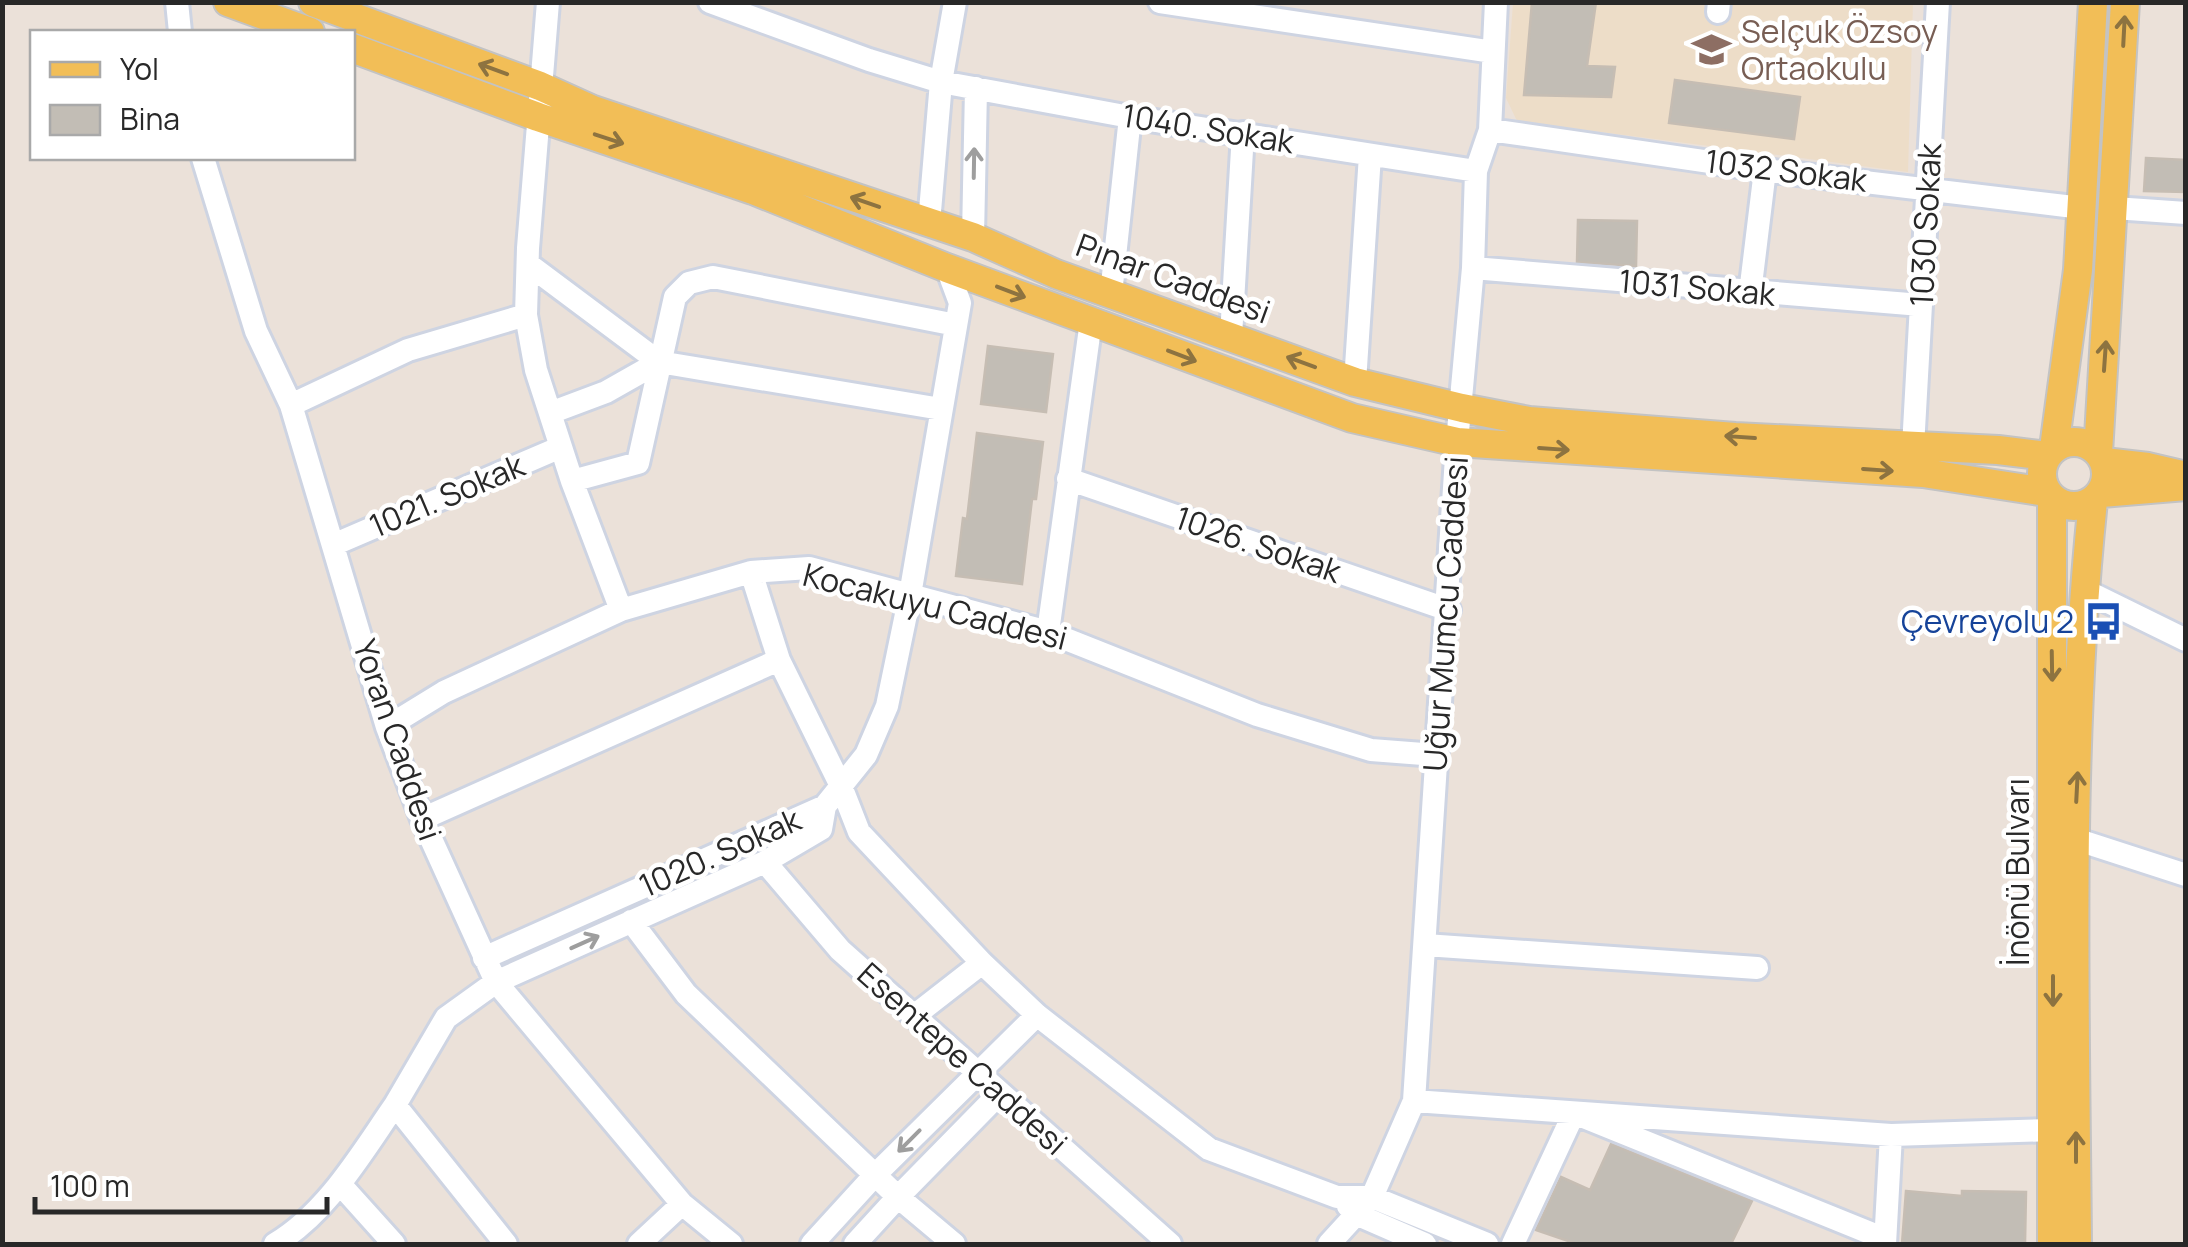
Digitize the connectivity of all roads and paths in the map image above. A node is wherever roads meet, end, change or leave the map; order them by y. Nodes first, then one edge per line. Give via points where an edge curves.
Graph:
1 (176, 2) edge
2 (228, 2) edge
3 (313, 2) edge
4 (548, 2) edge
5 (710, 2) edge
6 (955, 2) edge
7 (1160, 2) edge
8 (1496, 2) edge
9 (1938, 2) edge
10 (2093, 2) edge
11 (2125, 2) edge
12 (180, 30) edge
13 (305, 30) edge
14 (355, 49) edge
15 (1493, 52) junction
16 (940, 82) junction
17 (540, 86) junction
18 (976, 88) junction
19 (538, 116) junction
20 (1130, 117) junction
21 (1490, 130) junction
22 (1244, 133) junction
23 (1370, 156) junction
24 (204, 160) edge
25 (1765, 170) junction
26 (1476, 171) junction
27 (1929, 187) junction
28 (2082, 208) junction
29 (2114, 208) junction
30 (2186, 212) edge
31 (929, 223) junction
32 (973, 238) junction
33 (528, 264) junction
34 (947, 268) junction
35 (1474, 268) junction
36 (1750, 292) junction
37 (1111, 294) junction
38 (1921, 306) junction
39 (526, 315) junction
40 (1091, 321) junction
41 (956, 325) junction
42 (1231, 336) junction
43 (658, 362) junction
44 (1355, 382) junction
45 (291, 405) junction
46 (1462, 408) junction
47 (941, 409) junction
48 (550, 413) junction
49 (1457, 442) junction
50 (561, 447) junction
51 (1913, 447) junction
52 (2051, 452) junction
53 (2101, 457) junction
54 (2186, 476) edge
55 (1068, 479) junction
56 (572, 481) junction
57 (2186, 486) edge
58 (2049, 495) junction
59 (2097, 497) junction
60 (333, 545) junction
61 (751, 572) junction
62 (2086, 591) junction
63 (910, 595) junction
64 (621, 610) junction
65 (1448, 610) junction
66 (1048, 632) junction
67 (2186, 640) edge
68 (779, 660) junction
69 (387, 726) junction
70 (1436, 754) junction
71 (841, 786) junction
72 (825, 806) junction
73 (422, 819) junction
74 (2074, 838) junction
75 (764, 862) junction
76 (2186, 875) edge
77 (631, 921) junction
78 (1425, 945) junction
79 (484, 958) junction
80 (982, 964) junction
81 (1757, 968) dead end
82 (496, 982) junction
83 (1036, 1015) junction
84 (914, 1016) junction
85 (978, 1072) junction
86 (1000, 1093) junction
87 (1414, 1102) junction
88 (395, 1105) junction
89 (1574, 1113) junction
90 (2052, 1130) junction
91 (1891, 1135) junction
92 (876, 1175) junction
93 (340, 1184) junction
94 (898, 1197) junction
95 (682, 1204) junction
96 (1365, 1206) junction
97 (287, 1242) edge
98 (1885, 1242) edge
99 (394, 1244) edge
100 (506, 1244) edge
101 (639, 1244) edge
102 (731, 1244) edge
103 (812, 1244) edge
104 (856, 1244) edge
105 (954, 1244) edge
106 (1170, 1244) edge
107 (1329, 1244) edge
108 (1425, 1244) edge
109 (1486, 1244) edge
110 (1513, 1244) edge
111 (2052, 1244) edge
112 (2077, 1244) edge

1 - 12 street
2 - 13 main road
17 -> 3 main road, Pınar Caddesi
4 - 17 street
5 - 16 street, 1040. Sokak
6 - 16 street
7 - 15 street
8 - 15 street, Uğur Mumcu Caddesi
9 - 27 street, 1030 Sokak
10 - 28 main road
29 -> 11 main road
14 - 19 main road, Pınar Caddesi
15 - 21 street, Uğur Mumcu Caddesi
16 - 18 street, 1040. Sokak
16 - 31 street
17 - 19 street
31 -> 17 main road, Pınar Caddesi via 593,110
18 - 20 street, 1040. Sokak
32 -> 18 street
19 - 33 street
19 -> 34 main road, Pınar Caddesi via 753,190
20 - 22 street, 1040. Sokak
20 - 37 street
21 - 25 street, 1032 Sokak
21 - 26 street, Uğur Mumcu Caddesi
22 - 23 street, 1040. Sokak
22 - 42 street
23 - 26 street, 1040. Sokak
23 - 44 street
24 - 45 street, Yoran Caddesi via 256,331
25 - 27 street, 1032 Sokak
25 - 36 street
26 - 35 street, Uğur Mumcu Caddesi
27 - 28 street, 1032 Sokak
27 - 38 street, 1030 Sokak
28 - 52 main road
29 - 30 street
53 -> 29 main road
31 - 32 main road, Pınar Caddesi
31 - 34 main road
32 - 34 main road
32 - 37 main road, Pınar Caddesi
33 - 39 street
33 - 43 street
34 -> 40 main road, Pınar Caddesi
34 - 41 street via 960,303
35 - 36 street, 1031 Sokak
35 - 46 street, Uğur Mumcu Caddesi
36 - 38 street, 1031 Sokak
37 - 42 main road, Pınar Caddesi
38 - 51 street, 1030 Sokak
39 - 45 street via 408,350
39 - 48 street
40 -> 49 main road, Pınar Caddesi via 1352,418
40 - 55 street
41 - 43 street via 713,277 689,283 675,297
41 - 47 street
44 -> 42 main road, Pınar Caddesi
43 - 47 street
43 - 48 street
43 - 56 street via 638,463
44 - 46 main road, Pınar Caddesi
45 - 60 street, Yoran Caddesi
46 - 49 street, Uğur Mumcu Caddesi
51 -> 46 main road, Pınar Caddesi via 1529,421
47 - 63 street
48 - 50 street
49 -> 58 main road, Pınar Caddesi via 1923,474
49 - 65 street, Uğur Mumcu Caddesi
50 - 56 street
50 - 60 street, 1021. Sokak
51 - 52 main road, Pınar Caddesi
52 - 53 main road via 2082,443
52 - 58 main road via 2041,474
53 - 54 main road
53 - 59 main road via 2106,473
55 - 65 street, 1026. Sokak
55 - 66 street
56 - 64 street
57 - 59 main road
58 - 59 main road via 2072,507
58 -> 90 main road, İnönü Bulvarı
59 - 62 main road, İnönü Bulvarı
60 - 69 street, Yoran Caddesi
61 - 63 street, Kocakuyu Caddesi via 809,568
61 - 64 street, Kocakuyu Caddesi
61 - 68 street
62 - 67 street
74 -> 62 main road, İnönü Bulvarı
63 - 66 street, Kocakuyu Caddesi
63 - 71 street via 887,706 866,756
64 - 69 street, Kocakuyu Caddesi via 444,692
65 - 70 street, Uğur Mumcu Caddesi
66 - 70 street, Kocakuyu Caddesi via 1257,716 1371,750
68 - 71 street
68 - 73 street
69 - 73 street, Yoran Caddesi
70 - 78 street, Uğur Mumcu Caddesi
71 - 72 street
71 - 80 street via 859,832
72 - 75 street, 1020. Sokak via 822,829
72 - 79 street, 1020. Sokak
73 - 79 street, Yoran Caddesi
74 - 76 street
112 -> 74 main road, İnönü Bulvarı
75 - 77 street, 1020. Sokak
75 - 84 street, Esentepe Caddesi via 840,950
82 -> 77 street, 1020. Sokak
77 - 92 street via 686,994
78 - 81 street
78 - 87 street, Uğur Mumcu Caddesi
79 - 82 street, Yoran Caddesi
80 - 83 street
80 - 84 street
82 - 88 street, 1020. Sokak via 446,1018
82 - 95 street, Yoran Caddesi
83 - 85 street
83 - 96 street via 1209,1149
84 - 85 street, Esentepe Caddesi
85 - 86 street, Esentepe Caddesi
85 -> 92 street
86 - 94 street
86 - 106 street, Esentepe Caddesi
87 - 89 street
87 - 96 street, Uğur Mumcu Caddesi
88 - 93 street, 1020. Sokak
88 - 100 street
89 - 91 street
89 - 98 street
89 - 110 street
90 - 91 street
90 - 111 main road, İnönü Bulvarı
91 - 98 street
92 - 94 street
92 - 103 street
93 - 97 street, 1020. Sokak
93 - 99 street
94 - 104 street
94 - 105 street
95 - 101 street
95 - 102 street, Yoran Caddesi
96 - 107 street
96 - 108 street
96 - 109 street

